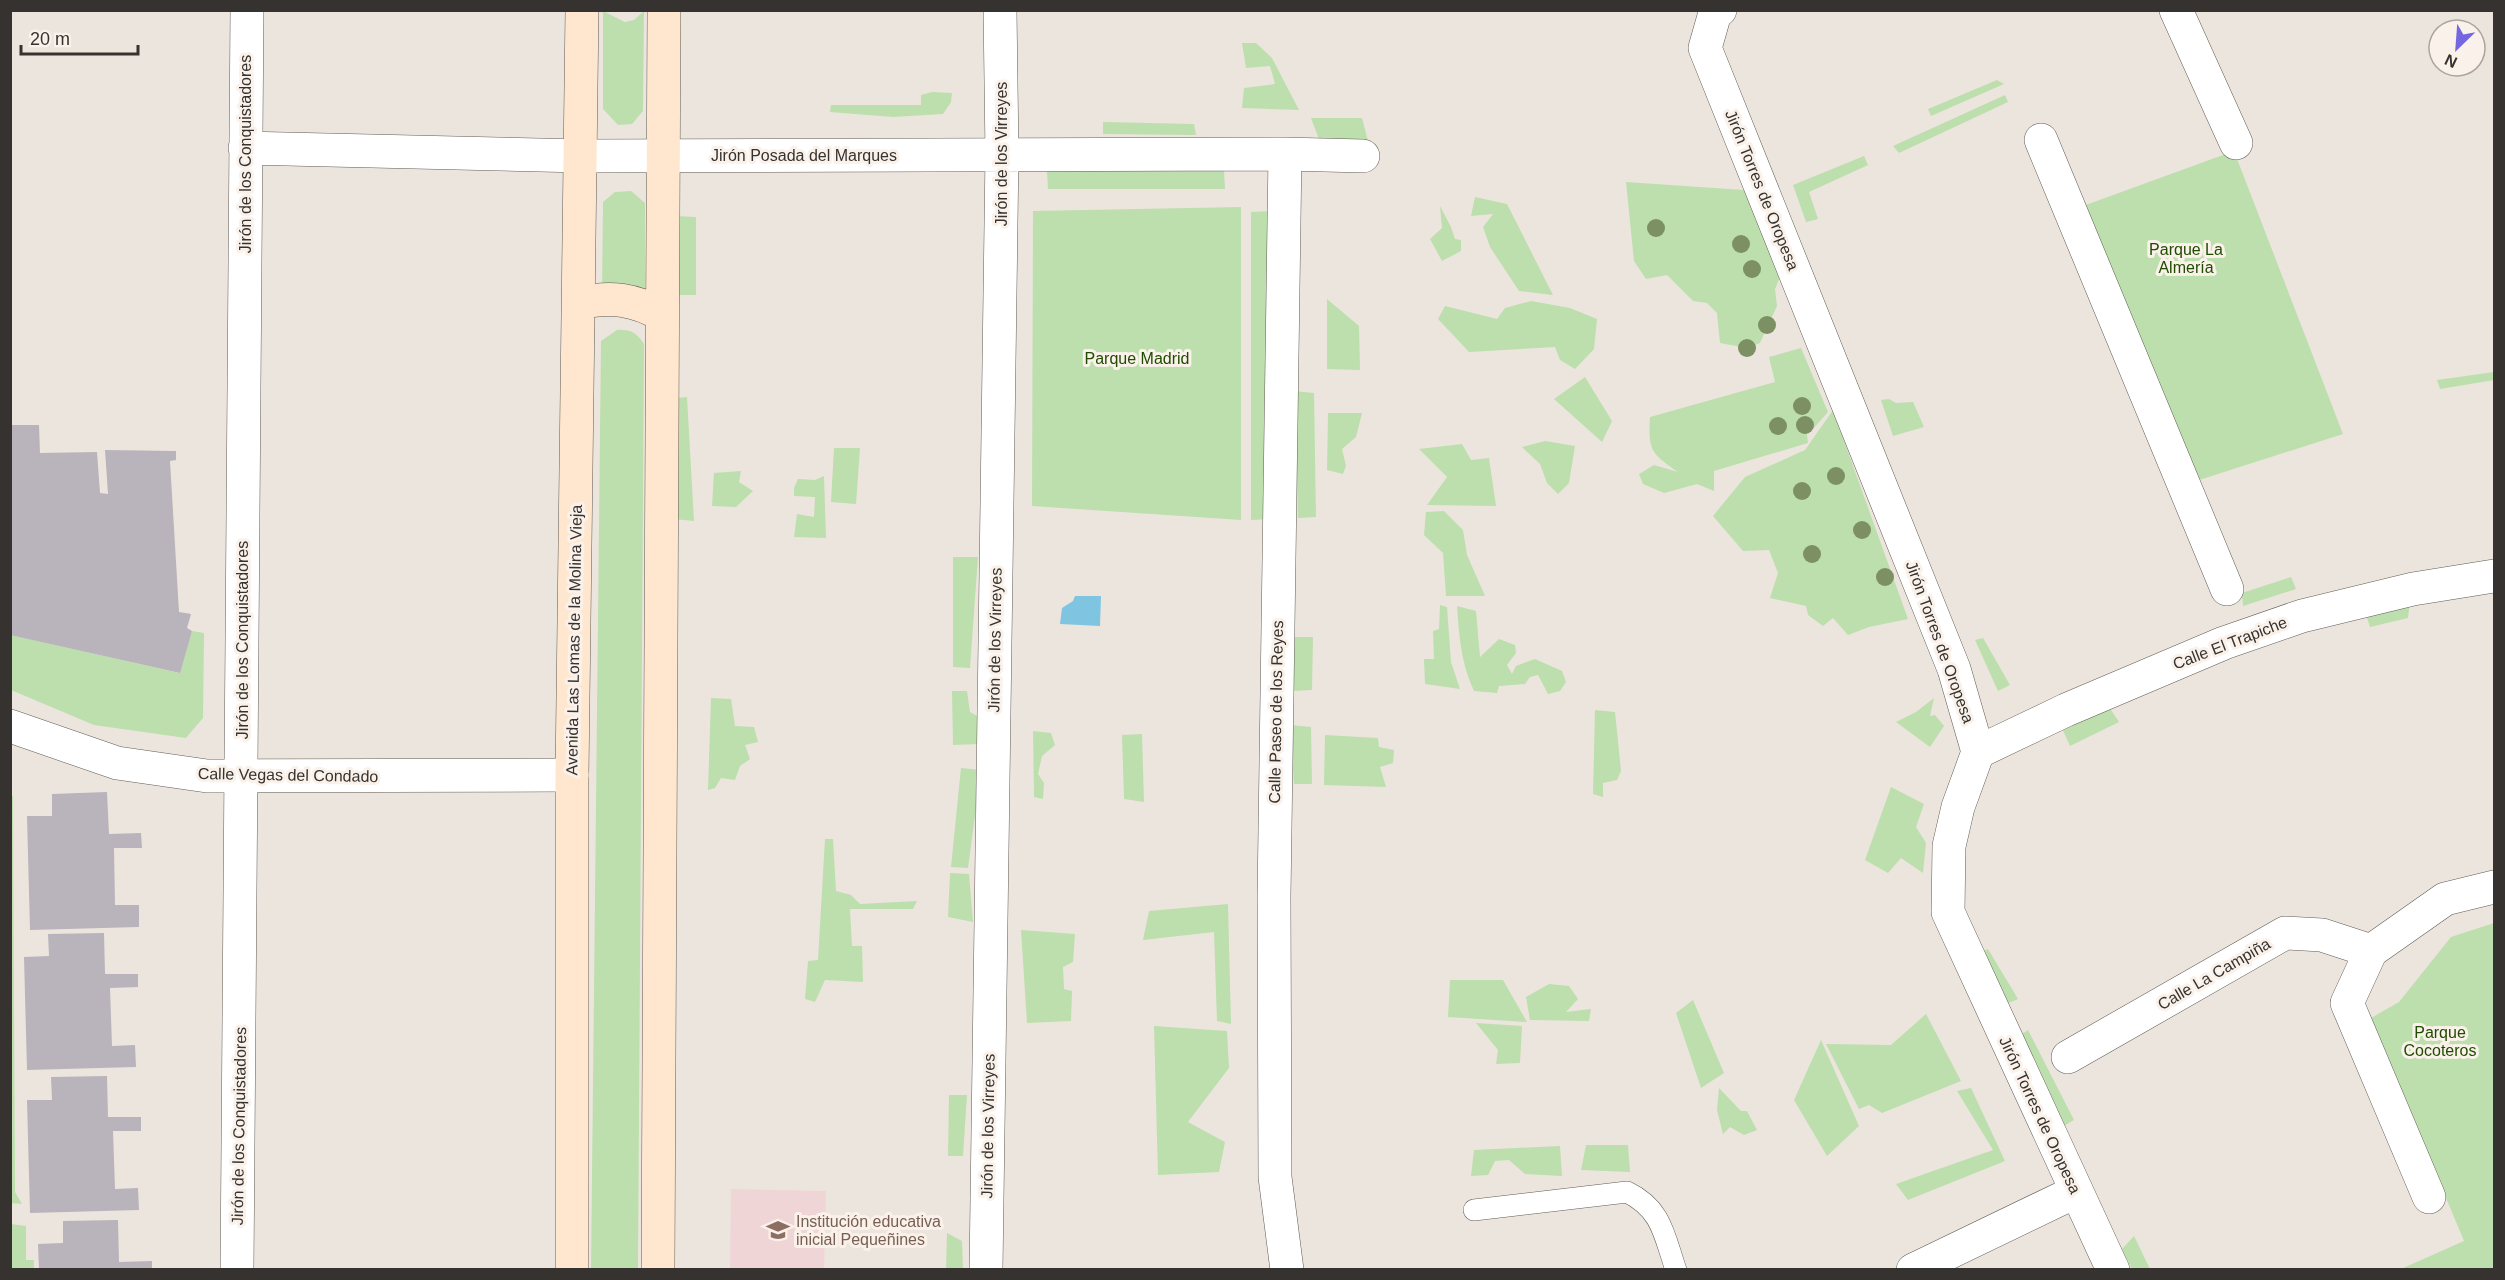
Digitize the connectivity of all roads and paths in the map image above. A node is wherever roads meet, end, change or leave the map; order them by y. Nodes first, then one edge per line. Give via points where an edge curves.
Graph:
1 (247, 10) edge
2 (582, 10) edge
3 (664, 10) edge
4 (1000, 10) edge
5 (2176, 10) edge
6 (1718, 12) edge
7 (2040, 140) dead end
8 (2236, 143) dead end
9 (245, 148) junction
10 (1002, 154) junction
11 (1286, 154) junction
12 (663, 155) junction
13 (582, 156) junction
14 (1363, 156) dead end
15 (579, 303) junction
16 (662, 315) junction
17 (2494, 576) edge
18 (2228, 589) dead end
19 (10, 726) edge
20 (1978, 752) junction
21 (572, 775) junction
22 (242, 778) junction
23 (2494, 887) edge
24 (2370, 951) junction
25 (2068, 1057) dead end
26 (2075, 1192) junction
27 (2429, 1197) dead end
28 (1473, 1210) dead end
29 (237, 1269) edge
30 (572, 1269) edge
31 (658, 1269) edge
32 (986, 1269) edge
33 (1287, 1269) edge
34 (1676, 1269) edge
35 (1913, 1269) edge
36 (2113, 1269) edge

1 - 9 street, Jirón de los Conquistadores
2 - 13 street, Avenida Las Lomas de la Molina Vieja
3 - 12 street
4 - 10 street, Jirón de los Virreyes
5 - 8 street
6 - 20 street, Jirón Torres de Oropesa via 1705,48 1954,669
7 - 18 street
9 - 13 street, Jirón Posada del Marques
9 - 22 street, Jirón de los Conquistadores
10 - 11 street, Jirón Posada del Marques
10 - 12 street, Jirón Posada del Marques
10 - 32 street, Jirón de los Virreyes
11 - 14 street, Jirón Posada del Marques
11 - 33 street, Calle Paseo de los Reyes via 1274,897 1275,1177
12 - 13 street, Jirón Posada del Marques
12 - 16 street
13 - 15 street, Avenida Las Lomas de la Molina Vieja
15 - 16 street via 622,299 644,304
15 - 21 street, Avenida Las Lomas de la Molina Vieja
16 - 31 street
17 - 20 street, Calle El Trapiche via 2413,589 2302,616 2224,643
19 - 22 street, Calle Vegas del Condado via 117,763
20 - 26 street, Jirón Torres de Oropesa via 1949,846 1948,912
21 - 22 street, Calle Vegas del Condado
21 - 30 street, Avenida Las Lomas de la Molina Vieja
22 - 29 street, Jirón de los Conquistadores
23 - 24 street via 2445,899
24 - 25 street, Calle La Campiña via 2322,935 2285,933
24 - 27 street via 2347,1003
26 - 35 street
26 - 36 street, Jirón Torres de Oropesa
28 - 34 lane via 1627,1192 1644,1200 1658,1216

